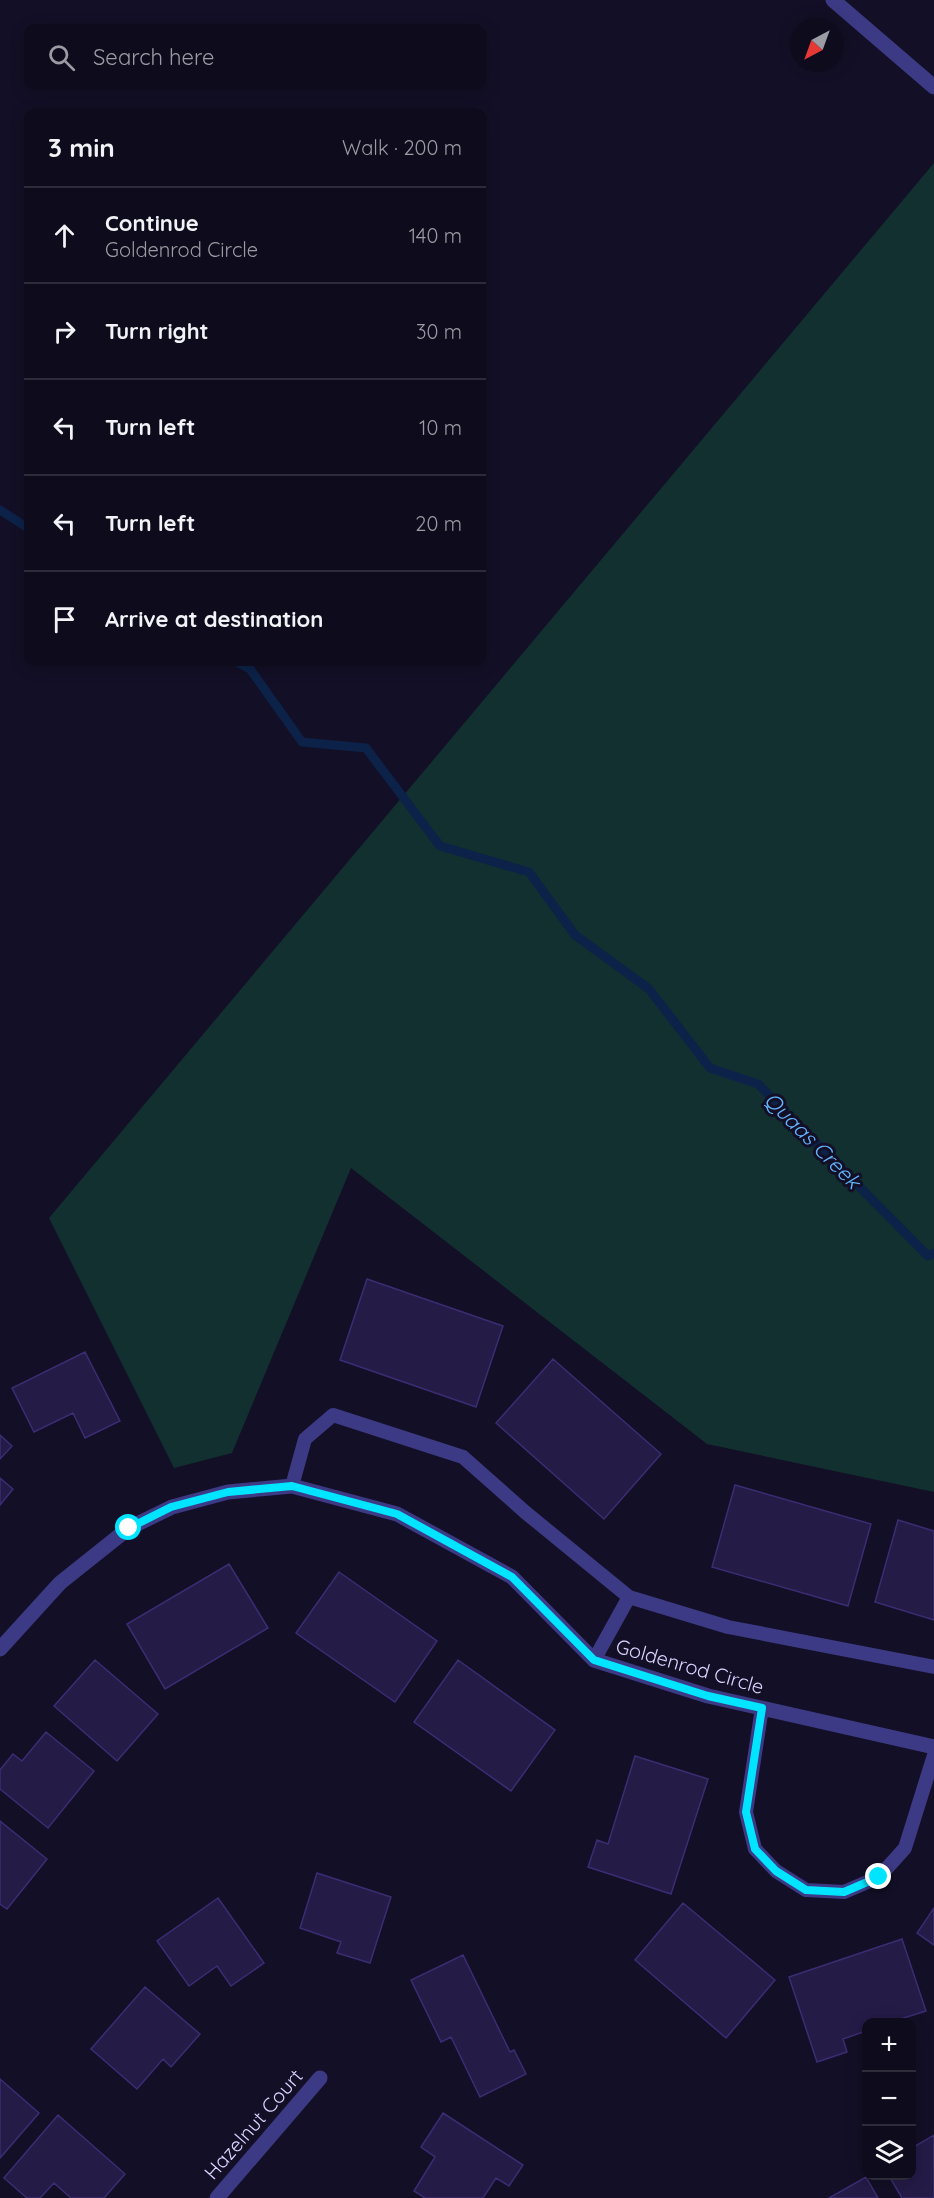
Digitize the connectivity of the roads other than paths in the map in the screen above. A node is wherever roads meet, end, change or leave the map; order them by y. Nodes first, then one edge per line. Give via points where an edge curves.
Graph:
1 (833, 0) edge
2 (934, 87) edge
3 (292, 1486) junction
4 (629, 1597) junction
5 (0, 1649) edge
6 (594, 1660) junction
7 (934, 1667) edge
8 (762, 1708) junction
9 (934, 1747) edge
10 (934, 1755) edge
11 (320, 2078) dead end
12 (217, 2198) edge

1 - 2 street
3 - 4 lane via 305,1439 333,1415 463,1457
3 - 5 street, Goldenrod Circle via 228,1492 171,1507 129,1528 60,1583
3 - 6 street, Goldenrod Circle via 397,1514 512,1577
4 - 6 lane
4 - 7 lane via 728,1626
6 - 8 street, Goldenrod Circle via 708,1696
8 - 9 street, Goldenrod Circle
8 - 10 lane via 746,1812 755,1849 776,1871 806,1890 844,1892 879,1877 905,1848
11 - 12 street, Hazelnut Court

